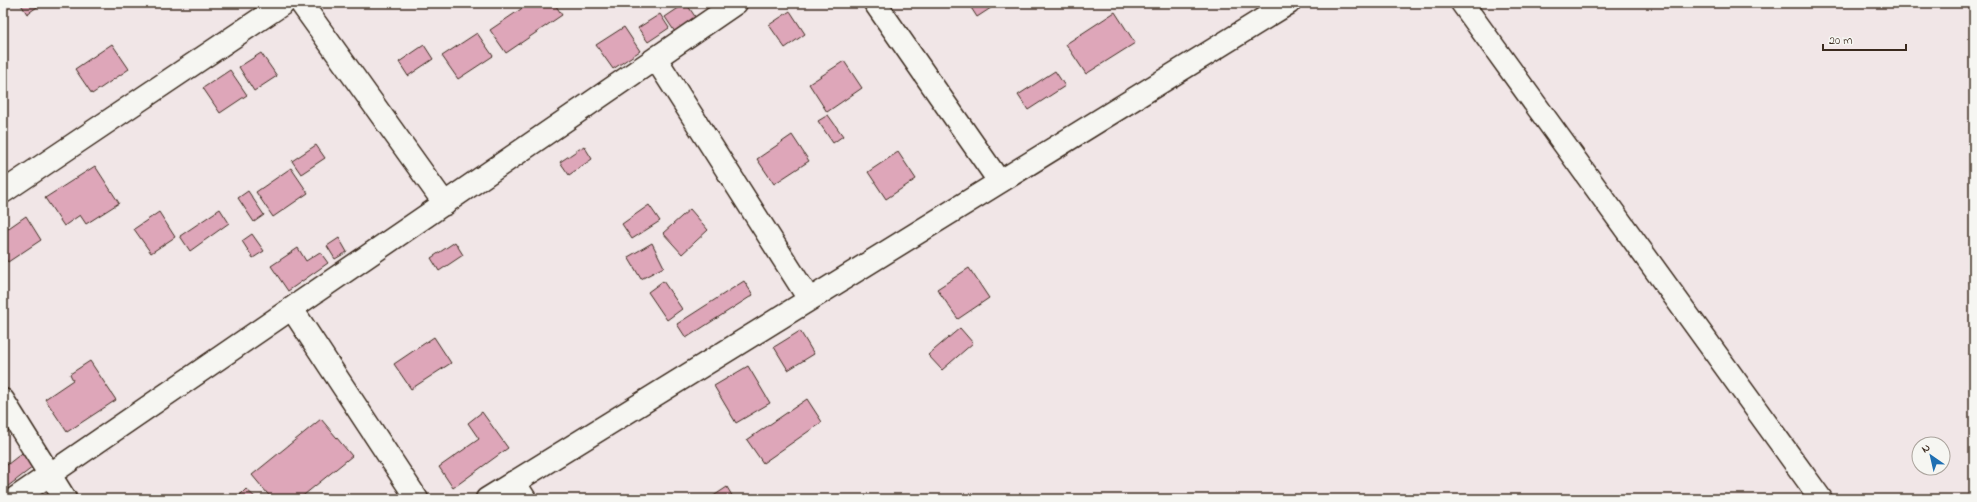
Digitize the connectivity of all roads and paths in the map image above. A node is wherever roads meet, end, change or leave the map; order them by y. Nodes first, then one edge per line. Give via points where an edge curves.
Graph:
1 (284, 3) edge
2 (301, 3) edge
3 (736, 3) edge
4 (875, 3) edge
5 (1289, 3) edge
6 (1462, 3) edge
7 (656, 59) junction
8 (999, 181) junction
9 (3, 192) edge
10 (445, 204) junction
11 (809, 299) junction
12 (292, 309) junction
13 (3, 400) edge
14 (50, 475) junction
15 (519, 490) edge
16 (14, 499) edge
17 (65, 499) edge
18 (417, 499) edge
19 (487, 499) edge
20 (1821, 499) edge

1 - 9 street
2 - 10 street
3 - 7 street
4 - 8 street
5 - 8 street
6 - 20 street
7 - 10 street
7 - 11 street
8 - 11 street
10 - 12 street
11 - 15 street
12 - 14 street
12 - 18 street
13 - 14 street
14 - 16 street
14 - 17 street
15 - 19 street

